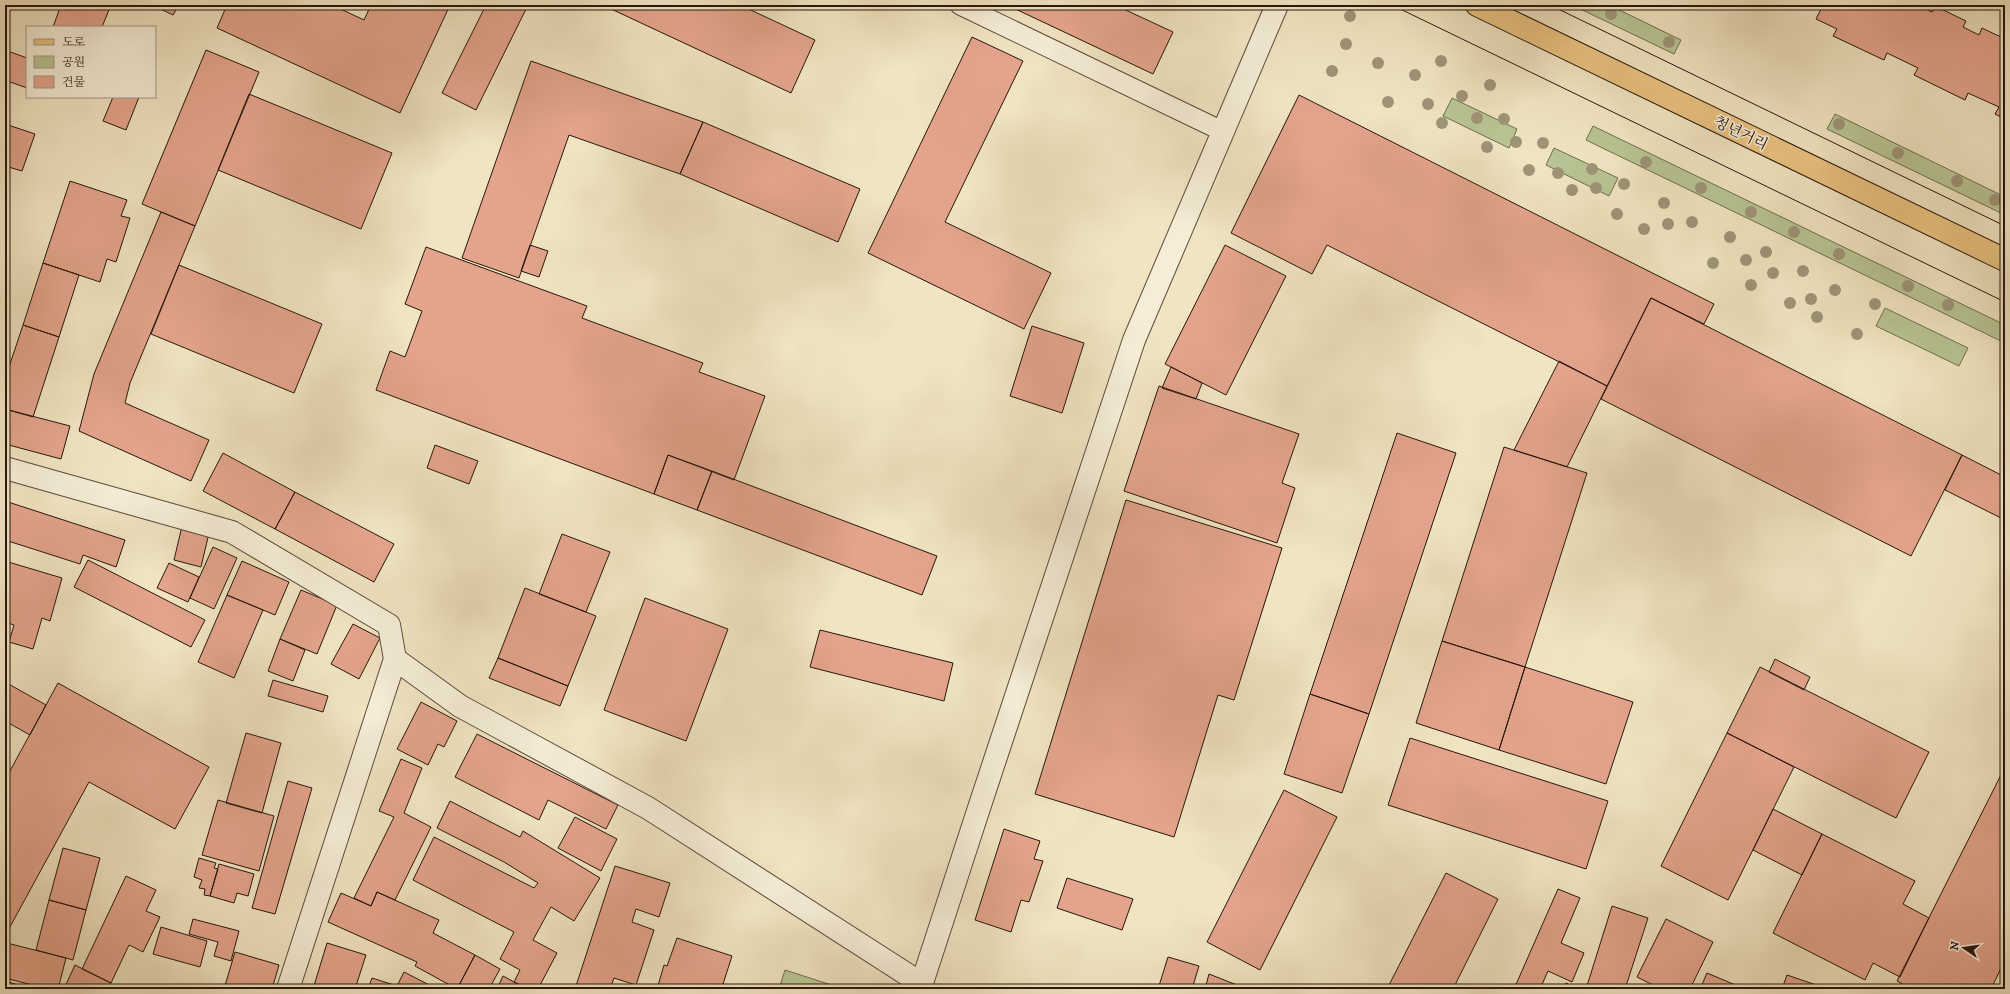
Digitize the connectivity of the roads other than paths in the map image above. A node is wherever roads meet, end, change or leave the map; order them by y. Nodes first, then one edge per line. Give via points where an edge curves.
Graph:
1 (960, 5) edge
2 (1277, 5) edge
3 (1477, 5) edge
4 (1222, 131) junction
5 (2005, 260) edge
6 (5, 468) edge
7 (395, 658) junction
8 (921, 986) edge
9 (288, 989) edge

1 - 4 lane
2 - 4 street
3 - 5 main road, 청년거리
4 - 8 street via 1134,340
6 - 7 street via 232,532 389,625
7 - 8 street via 460,706 648,808
7 - 9 street

